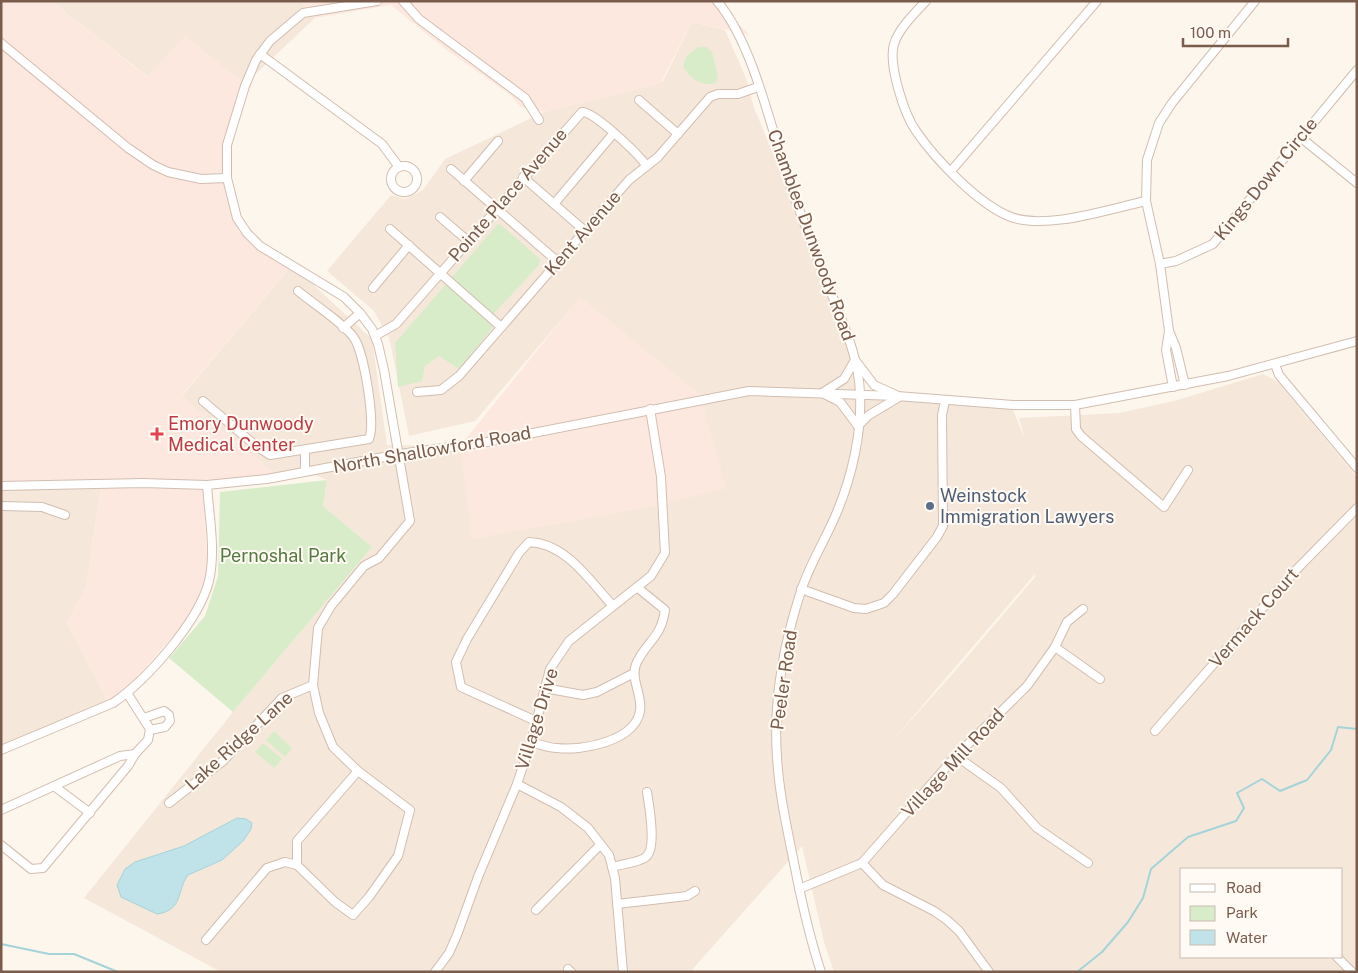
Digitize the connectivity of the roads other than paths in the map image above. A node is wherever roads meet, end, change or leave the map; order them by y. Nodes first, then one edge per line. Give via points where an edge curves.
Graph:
1 (377, 1) edge
2 (402, 1) edge
3 (717, 1) edge
4 (926, 1) edge
5 (1097, 1) edge
6 (1256, 1) edge
7 (1, 43) edge
8 (260, 54) junction
9 (1357, 70) edge
10 (758, 87) junction
11 (642, 103) dead end
12 (539, 120) dead end
13 (614, 134) junction
14 (678, 134) junction
15 (1300, 137) junction
16 (498, 141) dead end
17 (646, 165) junction
18 (399, 167) dead end
19 (451, 169) dead end
20 (951, 171) junction
21 (523, 177) junction
22 (227, 178) junction
23 (464, 180) junction
24 (1357, 183) edge
25 (1146, 201) junction
26 (554, 204) junction
27 (497, 209) junction
28 (440, 217) dead end
29 (390, 229) dead end
30 (585, 231) junction
31 (468, 241) junction
32 (409, 245) junction
33 (558, 262) junction
34 (1160, 264) junction
35 (440, 273) junction
36 (372, 288) dead end
37 (298, 291) dead end
38 (360, 312) junction
39 (500, 326) junction
40 (343, 328) junction
41 (1169, 331) junction
42 (375, 336) junction
43 (1357, 341) edge
44 (855, 360) junction
45 (1275, 364) junction
46 (1185, 385) junction
47 (1173, 387) junction
48 (417, 392) dead end
49 (822, 393) junction
50 (860, 395) junction
51 (900, 396) junction
52 (203, 401) dead end
53 (945, 401) junction
54 (1075, 405) junction
55 (650, 409) junction
56 (858, 426) junction
57 (305, 450) junction
58 (400, 454) junction
59 (1357, 468) edge
60 (1188, 470) dead end
61 (305, 471) junction
62 (207, 485) junction
63 (1, 486) edge
64 (1, 506) edge
65 (1357, 508) edge
66 (65, 515) dead end
67 (638, 588) junction
68 (801, 589) junction
69 (613, 606) junction
70 (1083, 609) dead end
71 (1055, 647) junction
72 (634, 673) junction
73 (1100, 679) dead end
74 (312, 685) junction
75 (544, 688) junction
76 (127, 693) junction
77 (144, 718) junction
78 (536, 721) junction
79 (150, 730) junction
80 (1155, 731) dead end
81 (531, 742) junction
82 (1, 750) edge
83 (135, 754) junction
84 (956, 756) junction
85 (358, 771) junction
86 (517, 784) junction
87 (54, 786) junction
88 (647, 792) dead end
89 (169, 803) dead end
90 (1, 810) edge
91 (90, 813) junction
92 (600, 844) junction
93 (1, 845) edge
94 (862, 863) junction
95 (1088, 863) dead end
96 (297, 865) junction
97 (612, 867) junction
98 (800, 889) junction
99 (695, 891) dead end
100 (617, 904) junction
101 (536, 910) dead end
102 (206, 940) dead end
103 (1338, 958) edge
104 (435, 972) edge
105 (623, 972) edge
106 (821, 972) edge
107 (989, 972) edge
108 (1352, 972) edge

1 - 8 street, Lake Ridge Lane via 303,13 282,29
2 - 12 street via 419,19 525,98
3 - 10 street, Chamblee Dunwoody Road via 736,28
4 - 20 street via 894,43 893,56 899,88 915,130
5 - 20 street
6 - 25 street via 1159,123 1147,160
7 - 22 street via 128,148 153,164 168,172 201,179
8 - 18 street via 382,144
8 - 22 street, Lake Ridge Lane via 245,86 227,145
9 - 15 street, Kings Down Circle
10 - 14 street, Kent Avenue via 738,94 710,97
10 - 44 street, Chamblee Dunwoody Road via 799,211
11 - 14 street
13 - 17 street, Pointe Place Avenue
13 - 21 street, Pointe Place Avenue via 592,115 582,112
13 - 26 street
14 - 17 street, Kent Avenue via 658,157
15 - 24 street
15 - 34 street, Kings Down Circle via 1213,244 1176,262
16 - 23 street
17 - 30 street, Kent Avenue
19 - 23 street
20 - 25 street via 969,189 1012,217 1044,221
21 - 26 street
21 - 27 street, Pointe Place Avenue
22 - 38 street, Lake Ridge Lane via 237,218 247,233 260,246 344,297
23 - 27 street
25 - 34 street
26 - 30 street
27 - 31 street, Pointe Place Avenue
27 - 33 street
28 - 31 street
29 - 32 street
30 - 33 street, Kent Avenue
31 - 35 street, Pointe Place Avenue
32 - 35 street
32 - 36 street
33 - 39 street, Kent Avenue
34 - 41 street
35 - 39 street
35 - 42 street, Pointe Place Avenue via 396,324
37 - 40 street
38 - 40 street
38 - 42 street, Lake Ridge Lane
39 - 48 street, Kent Avenue via 447,387
40 - 57 street via 354,337 360,351 373,430 369,439
41 - 46 street
41 - 47 street via 1166,350
42 - 58 street, Lake Ridge Lane via 381,352
43 - 45 street
44 - 49 street via 844,378
44 - 50 street, Chamblee Dunwoody Road
44 - 51 street via 874,384
45 - 46 street
45 - 59 street via 1279,375
46 - 47 street
47 - 54 street
49 - 50 street, North Shallowford Road
49 - 55 street, North Shallowford Road via 749,391
49 - 56 street via 840,402
50 - 51 street
50 - 56 street, Peeler Road
51 - 53 street
51 - 56 street via 869,415
52 - 57 street via 270,456
53 - 54 street
53 - 68 street via 942,415 944,517 937,537 894,594 875,608 854,608
54 - 60 street via 1076,428 1081,436 1164,507
55 - 58 street, North Shallowford Road via 487,442
55 - 67 street, Village Drive via 661,477 665,553 651,576
56 - 68 street, Peeler Road via 845,493
57 - 61 street
58 - 61 street, North Shallowford Road
58 - 74 street, Lake Ridge Lane via 410,521 380,558 364,566 318,628
61 - 62 street, North Shallowford Road via 267,479
62 - 63 street, North Shallowford Road
62 - 76 street via 211,562 200,607
64 - 66 street via 42,507
65 - 80 street, Vermack Court via 1294,572
67 - 69 street, Village Drive
67 - 72 street via 665,610 663,625 636,662
68 - 98 street, Peeler Road via 786,650 778,699 776,741 782,804
69 - 75 street, Village Drive via 569,641 550,669
69 - 78 street via 561,551 542,542 529,542 519,553 466,639 456,662 461,687
70 - 71 street, Village Mill Road via 1067,622
71 - 73 street
71 - 84 street, Village Mill Road via 1027,686
72 - 75 street via 597,692 583,695
72 - 81 street via 641,710 638,719 623,736 603,743 557,748
74 - 85 street, Lake Ridge Lane via 333,747
74 - 89 street, Lake Ridge Lane via 282,698 222,761
75 - 78 street, Village Drive
76 - 77 street
76 - 82 street via 83,718
77 - 79 street
77 - 79 street via 164,711 169,715 170,721 165,727
78 - 81 street, Village Drive
79 - 83 street via 148,740
81 - 86 street, Village Drive
83 - 87 street via 120,756
83 - 91 street
84 - 94 street, Village Mill Road
84 - 95 street via 1001,788 1037,828
85 - 96 street via 297,841
85 - 96 street, Lake Ridge Lane via 410,810 398,856 353,914 335,902
86 - 92 street via 561,807 588,828
86 - 104 street, Village Drive via 457,935
87 - 90 street
87 - 91 street
88 - 97 street via 651,850 646,857
91 - 93 street via 43,868 31,869
92 - 97 street via 609,855
92 - 101 street
94 - 98 street, Village Mill Road
94 - 107 street via 882,885 934,911 960,931
96 - 102 street via 285,862 267,868
97 - 100 street
98 - 106 street, Peeler Road
99 - 100 street via 687,896
100 - 105 street
103 - 108 street

